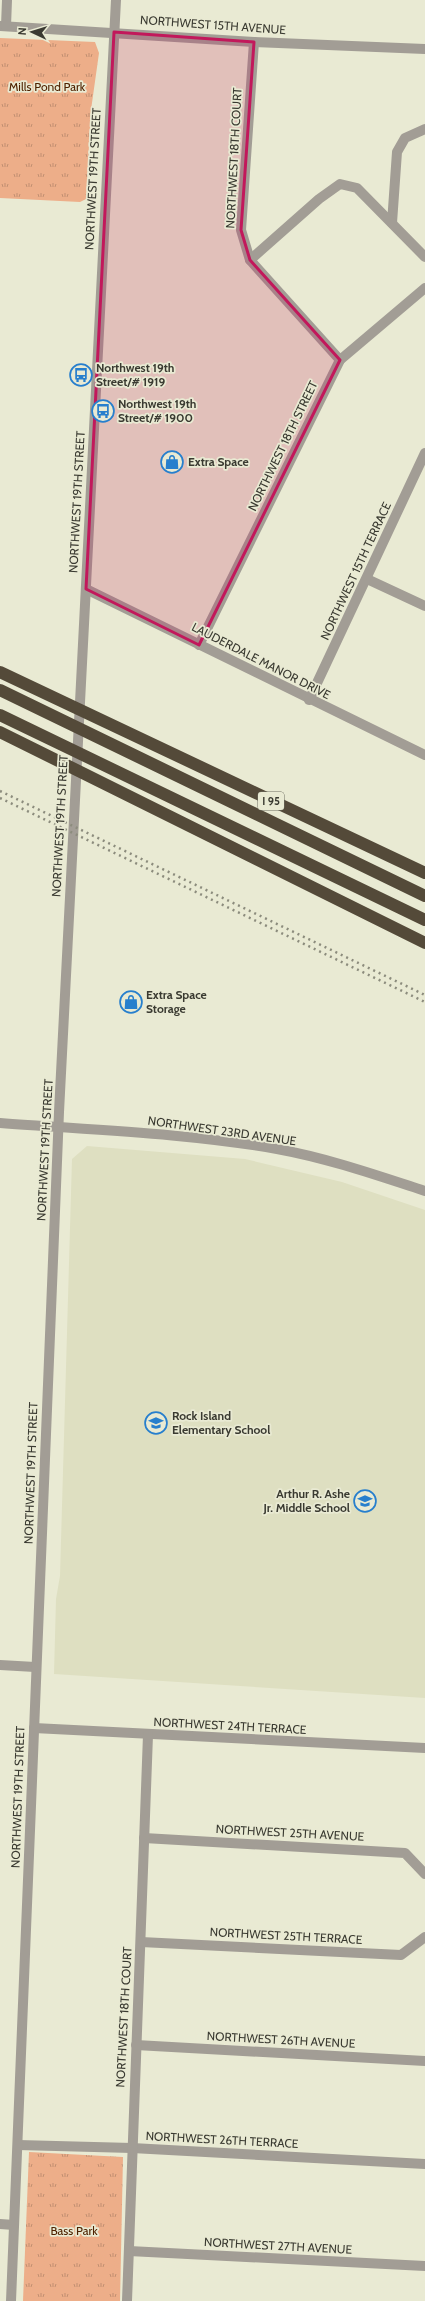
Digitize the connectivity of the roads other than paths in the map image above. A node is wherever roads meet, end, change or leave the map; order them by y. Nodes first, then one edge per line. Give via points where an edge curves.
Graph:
1 (7, 0) edge
2 (116, 0) edge
3 (3, 26) edge
4 (114, 32) junction
5 (254, 42) junction
6 (425, 49) edge
7 (425, 129) edge
8 (392, 223) junction
9 (425, 257) edge
10 (250, 260) junction
11 (425, 288) edge
12 (340, 360) junction
13 (425, 453) edge
14 (367, 579) junction
15 (86, 589) junction
16 (425, 606) edge
17 (199, 644) junction
18 (0, 672) edge
19 (0, 690) edge
20 (309, 700) junction
21 (0, 715) edge
22 (0, 732) edge
23 (425, 755) edge
24 (425, 873) edge
25 (425, 896) edge
26 (425, 920) edge
27 (425, 943) edge
28 (0, 1123) edge
29 (59, 1128) junction
30 (425, 1191) edge
31 (0, 1665) edge
32 (35, 1666) junction
33 (34, 1728) junction
34 (148, 1735) junction
35 (425, 1748) edge
36 (144, 1838) junction
37 (425, 1874) edge
38 (425, 1937) edge
39 (141, 1942) junction
40 (136, 2045) junction
41 (425, 2061) edge
42 (18, 2144) junction
43 (132, 2148) junction
44 (425, 2164) edge
45 (0, 2224) edge
46 (14, 2225) junction
47 (129, 2251) junction
48 (425, 2266) edge
49 (11, 2301) edge
50 (127, 2301) edge

1 - 3 street
2 - 4 street, NORTHWEST 19TH STREET
3 - 4 street, NORTHWEST 15TH AVENUE
4 - 5 street, NORTHWEST 15TH AVENUE
4 - 15 street, NORTHWEST 19TH STREET
5 - 6 street, NORTHWEST 15TH AVENUE
5 - 10 street, NORTHWEST 18TH COURT via 241,230
7 - 8 street via 405,138 397,152
8 - 9 street
8 - 10 street via 357,188 340,184 319,199
10 - 12 street, NORTHWEST 18TH COURT
11 - 12 street, NORTHWEST 18TH STREET
12 - 17 street, NORTHWEST 18TH STREET
13 - 14 street, NORTHWEST 15TH TERRACE
14 - 16 street
14 - 20 street, NORTHWEST 15TH TERRACE
15 - 17 street, LAUDERDALE MANOR DRIVE
15 - 29 street, NORTHWEST 19TH STREET
17 - 20 street, LAUDERDALE MANOR DRIVE
18 - 24 highway, I 95
19 - 25 highway
20 - 23 street, LAUDERDALE MANOR DRIVE
21 - 26 highway
22 - 27 highway
28 - 29 street, NORTHWEST 23RD AVENUE
29 - 30 street, NORTHWEST 23RD AVENUE via 165,1136 277,1149 345,1165
29 - 32 street, NORTHWEST 19TH STREET
31 - 32 street
32 - 33 street, NORTHWEST 19TH STREET
33 - 34 street, NORTHWEST 24TH TERRACE
33 - 42 street, NORTHWEST 19TH STREET
34 - 35 street, NORTHWEST 24TH TERRACE
34 - 36 street, NORTHWEST 18TH COURT
36 - 37 street, NORTHWEST 25TH AVENUE via 405,1853
36 - 39 street, NORTHWEST 18TH COURT
38 - 39 street, NORTHWEST 25TH TERRACE via 400,1955
39 - 40 street, NORTHWEST 18TH COURT
40 - 41 street, NORTHWEST 26TH AVENUE
40 - 43 street, NORTHWEST 18TH COURT
42 - 43 street, NORTHWEST 26TH TERRACE
42 - 46 street, NORTHWEST 19TH STREET
43 - 44 street, NORTHWEST 26TH TERRACE
43 - 47 street, NORTHWEST 18TH COURT
45 - 46 street
46 - 49 street, NORTHWEST 19TH STREET
47 - 48 street, NORTHWEST 27TH AVENUE
47 - 50 street, NORTHWEST 18TH COURT

